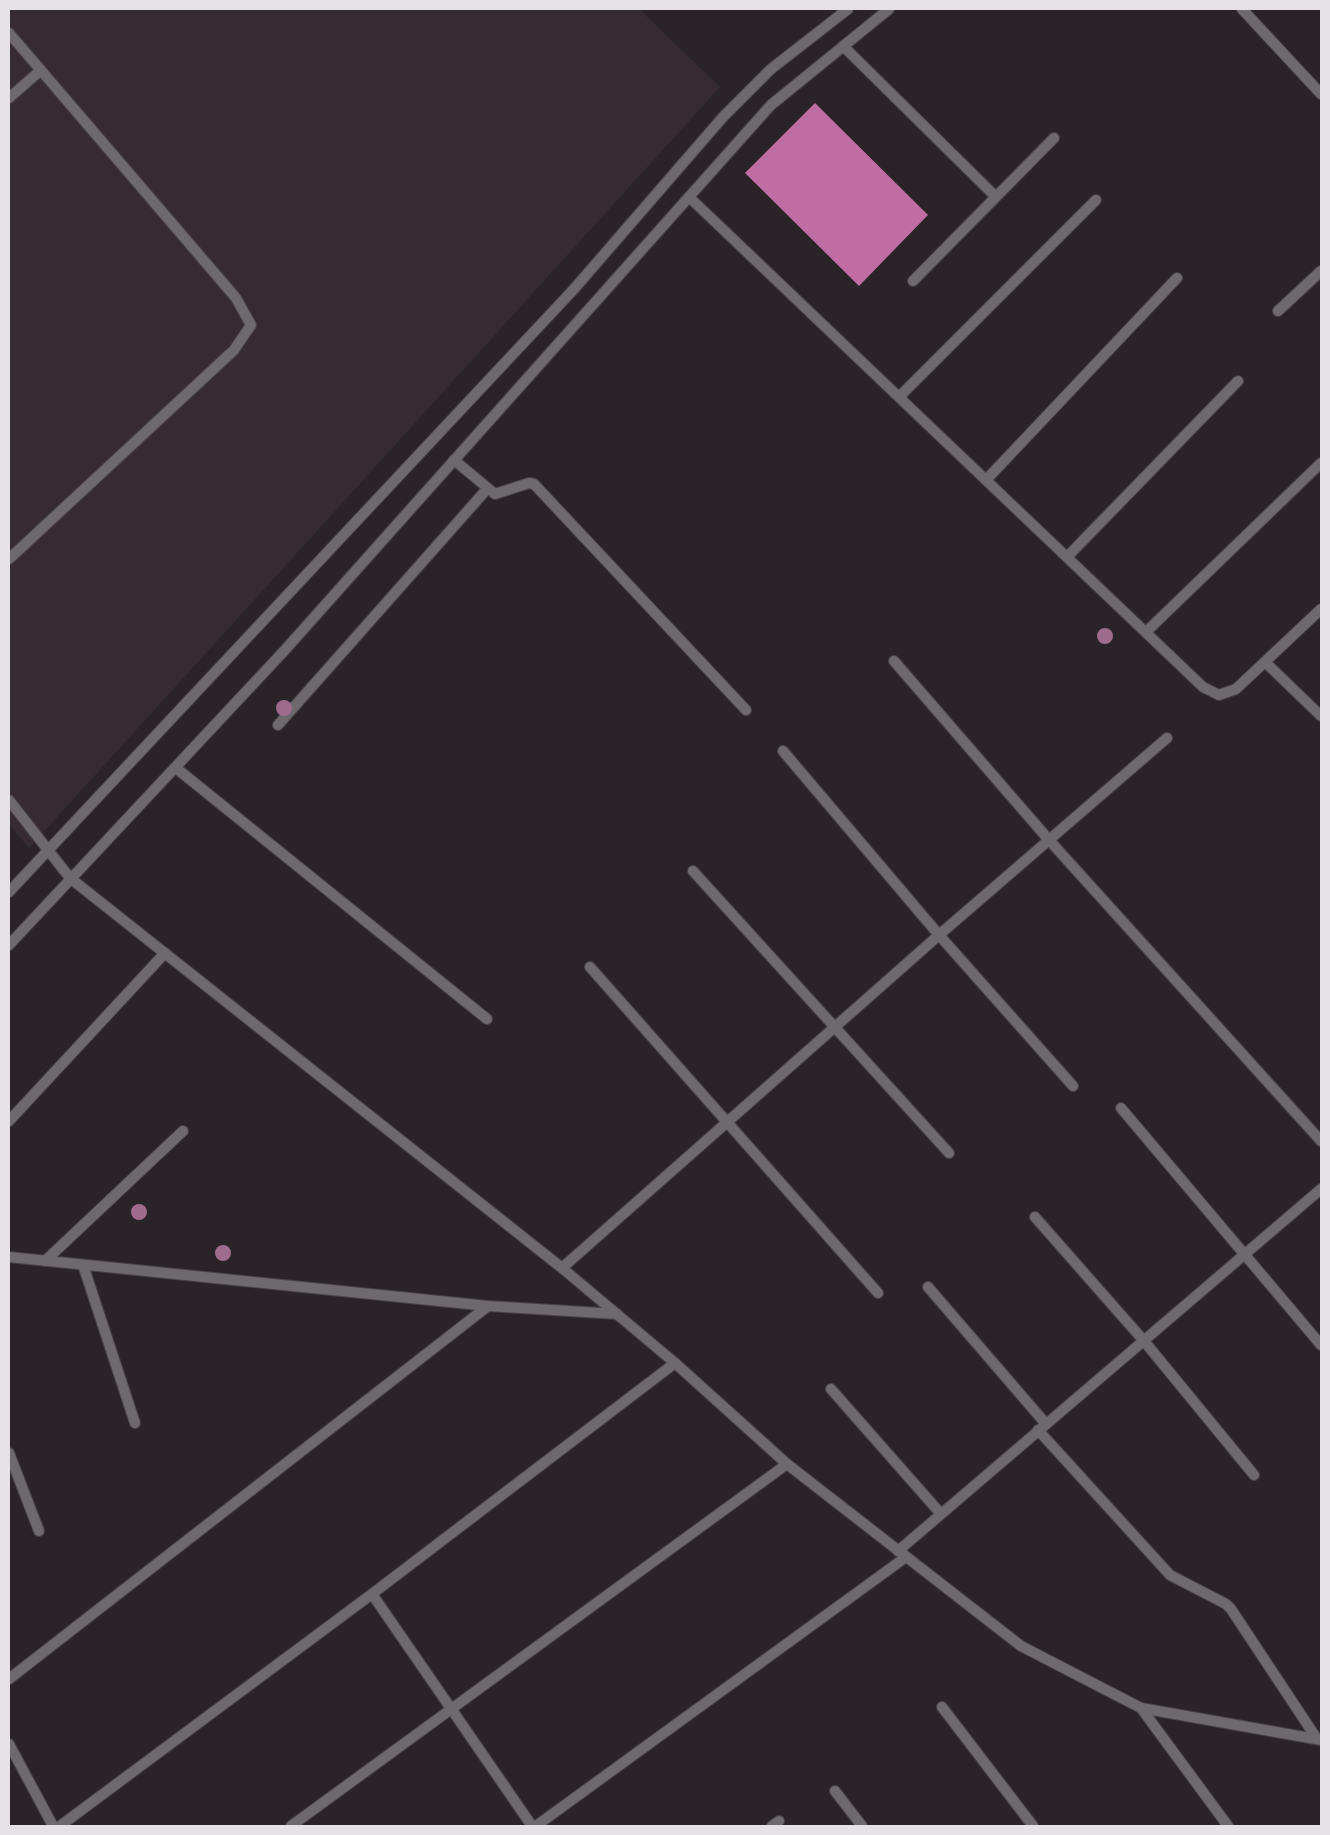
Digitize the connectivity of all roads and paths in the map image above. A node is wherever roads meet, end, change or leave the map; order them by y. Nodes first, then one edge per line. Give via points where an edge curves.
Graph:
1 (848, 9) edge
2 (889, 9) edge
3 (1242, 9) edge
4 (9, 33) edge
5 (843, 46) junction
6 (41, 70) junction
7 (1321, 94) edge
8 (9, 98) edge
9 (1054, 138) dead end
10 (689, 197) junction
11 (996, 197) junction
12 (1096, 200) dead end
13 (1321, 270) edge
14 (1176, 278) dead end
15 (913, 281) dead end
16 (1278, 311) dead end
17 (1238, 381) dead end
18 (899, 397) junction
19 (454, 460) junction
20 (1321, 464) edge
21 (986, 480) junction
22 (487, 489) junction
23 (1067, 557) junction
24 (9, 559) edge
25 (1321, 609) edge
26 (1146, 632) junction
27 (894, 661) dead end
28 (1265, 662) junction
29 (746, 710) dead end
30 (1321, 716) edge
31 (278, 725) dead end
32 (1168, 738) dead end
33 (783, 751) dead end
34 (176, 768) junction
35 (9, 800) edge
36 (1049, 840) junction
37 (48, 850) junction
38 (693, 871) dead end
39 (70, 878) junction
40 (9, 892) edge
41 (939, 935) junction
42 (9, 945) edge
43 (165, 953) junction
44 (590, 967) dead end
45 (487, 1019) dead end
46 (834, 1029) junction
47 (1073, 1086) dead end
48 (1121, 1108) dead end
49 (9, 1121) edge
50 (727, 1123) junction
51 (183, 1131) dead end
52 (1321, 1141) edge
53 (949, 1153) dead end
54 (1321, 1190) edge
55 (1035, 1217) dead end
56 (1245, 1254) junction
57 (9, 1257) edge
58 (45, 1261) junction
59 (83, 1265) junction
60 (562, 1268) junction
61 (928, 1286) dead end
62 (878, 1293) dead end
63 (488, 1306) junction
64 (618, 1314) junction
65 (1144, 1341) junction
66 (1321, 1345) edge
67 (675, 1363) junction
68 (832, 1390) dead end
69 (135, 1423) dead end
70 (1042, 1427) junction
71 (9, 1453) edge
72 (787, 1464) junction
73 (1254, 1474) dead end
74 (941, 1514) junction
75 (39, 1531) dead end
76 (902, 1554) junction
77 (372, 1594) junction
78 (9, 1679) edge
79 (942, 1707) dead end
80 (450, 1708) junction
81 (1141, 1708) junction
82 (1319, 1739) edge
83 (9, 1744) edge
84 (835, 1791) dead end
85 (53, 1826) edge
86 (60, 1826) edge
87 (291, 1826) edge
88 (532, 1826) edge
89 (536, 1826) edge
90 (862, 1826) edge
91 (1033, 1826) edge
92 (1228, 1826) edge

1 - 37 street via 771,69 723,117 574,289
2 - 5 street
3 - 7 street
4 - 6 street
5 - 10 street via 771,104
5 - 11 street
6 - 8 street
6 - 24 street via 236,298 251,325 234,350
9 - 11 street
10 - 18 street
10 - 19 street
11 - 15 street
12 - 18 street
13 - 16 street
14 - 21 street
17 - 23 street
18 - 21 street
19 - 22 street
19 - 34 street
20 - 26 street
21 - 23 street
22 - 29 street via 495,494 529,482 534,484
22 - 31 street
23 - 26 street
25 - 28 street
26 - 28 street via 1203,686 1219,695 1236,689
27 - 36 street
28 - 30 street
32 - 36 street
33 - 41 street
34 - 39 street
34 - 45 street
35 - 37 street
36 - 41 street
36 - 52 street
37 - 39 street
37 - 40 street
38 - 46 street
39 - 42 street
39 - 43 street
41 - 46 street
41 - 47 street
43 - 49 street
43 - 60 street
44 - 50 street
46 - 50 street
46 - 53 street
48 - 56 street
50 - 60 street
50 - 62 street
51 - 58 street
54 - 56 street
55 - 65 street
56 - 65 street
56 - 66 street
57 - 58 street
58 - 59 street
59 - 63 street
59 - 69 street
60 - 64 street
61 - 70 street
63 - 64 street
63 - 78 street
64 - 67 street
65 - 70 street
65 - 73 street
67 - 72 street
67 - 77 street
68 - 74 street
70 - 74 street
70 - 82 street via 1170,1575 1231,1609
71 - 75 street
72 - 76 street
72 - 80 street
74 - 76 street
76 - 81 street via 1021,1646
76 - 89 street
77 - 80 street
77 - 86 street
79 - 91 street
80 - 87 street
80 - 88 street
81 - 82 street
81 - 92 street
83 - 85 street
84 - 90 street

